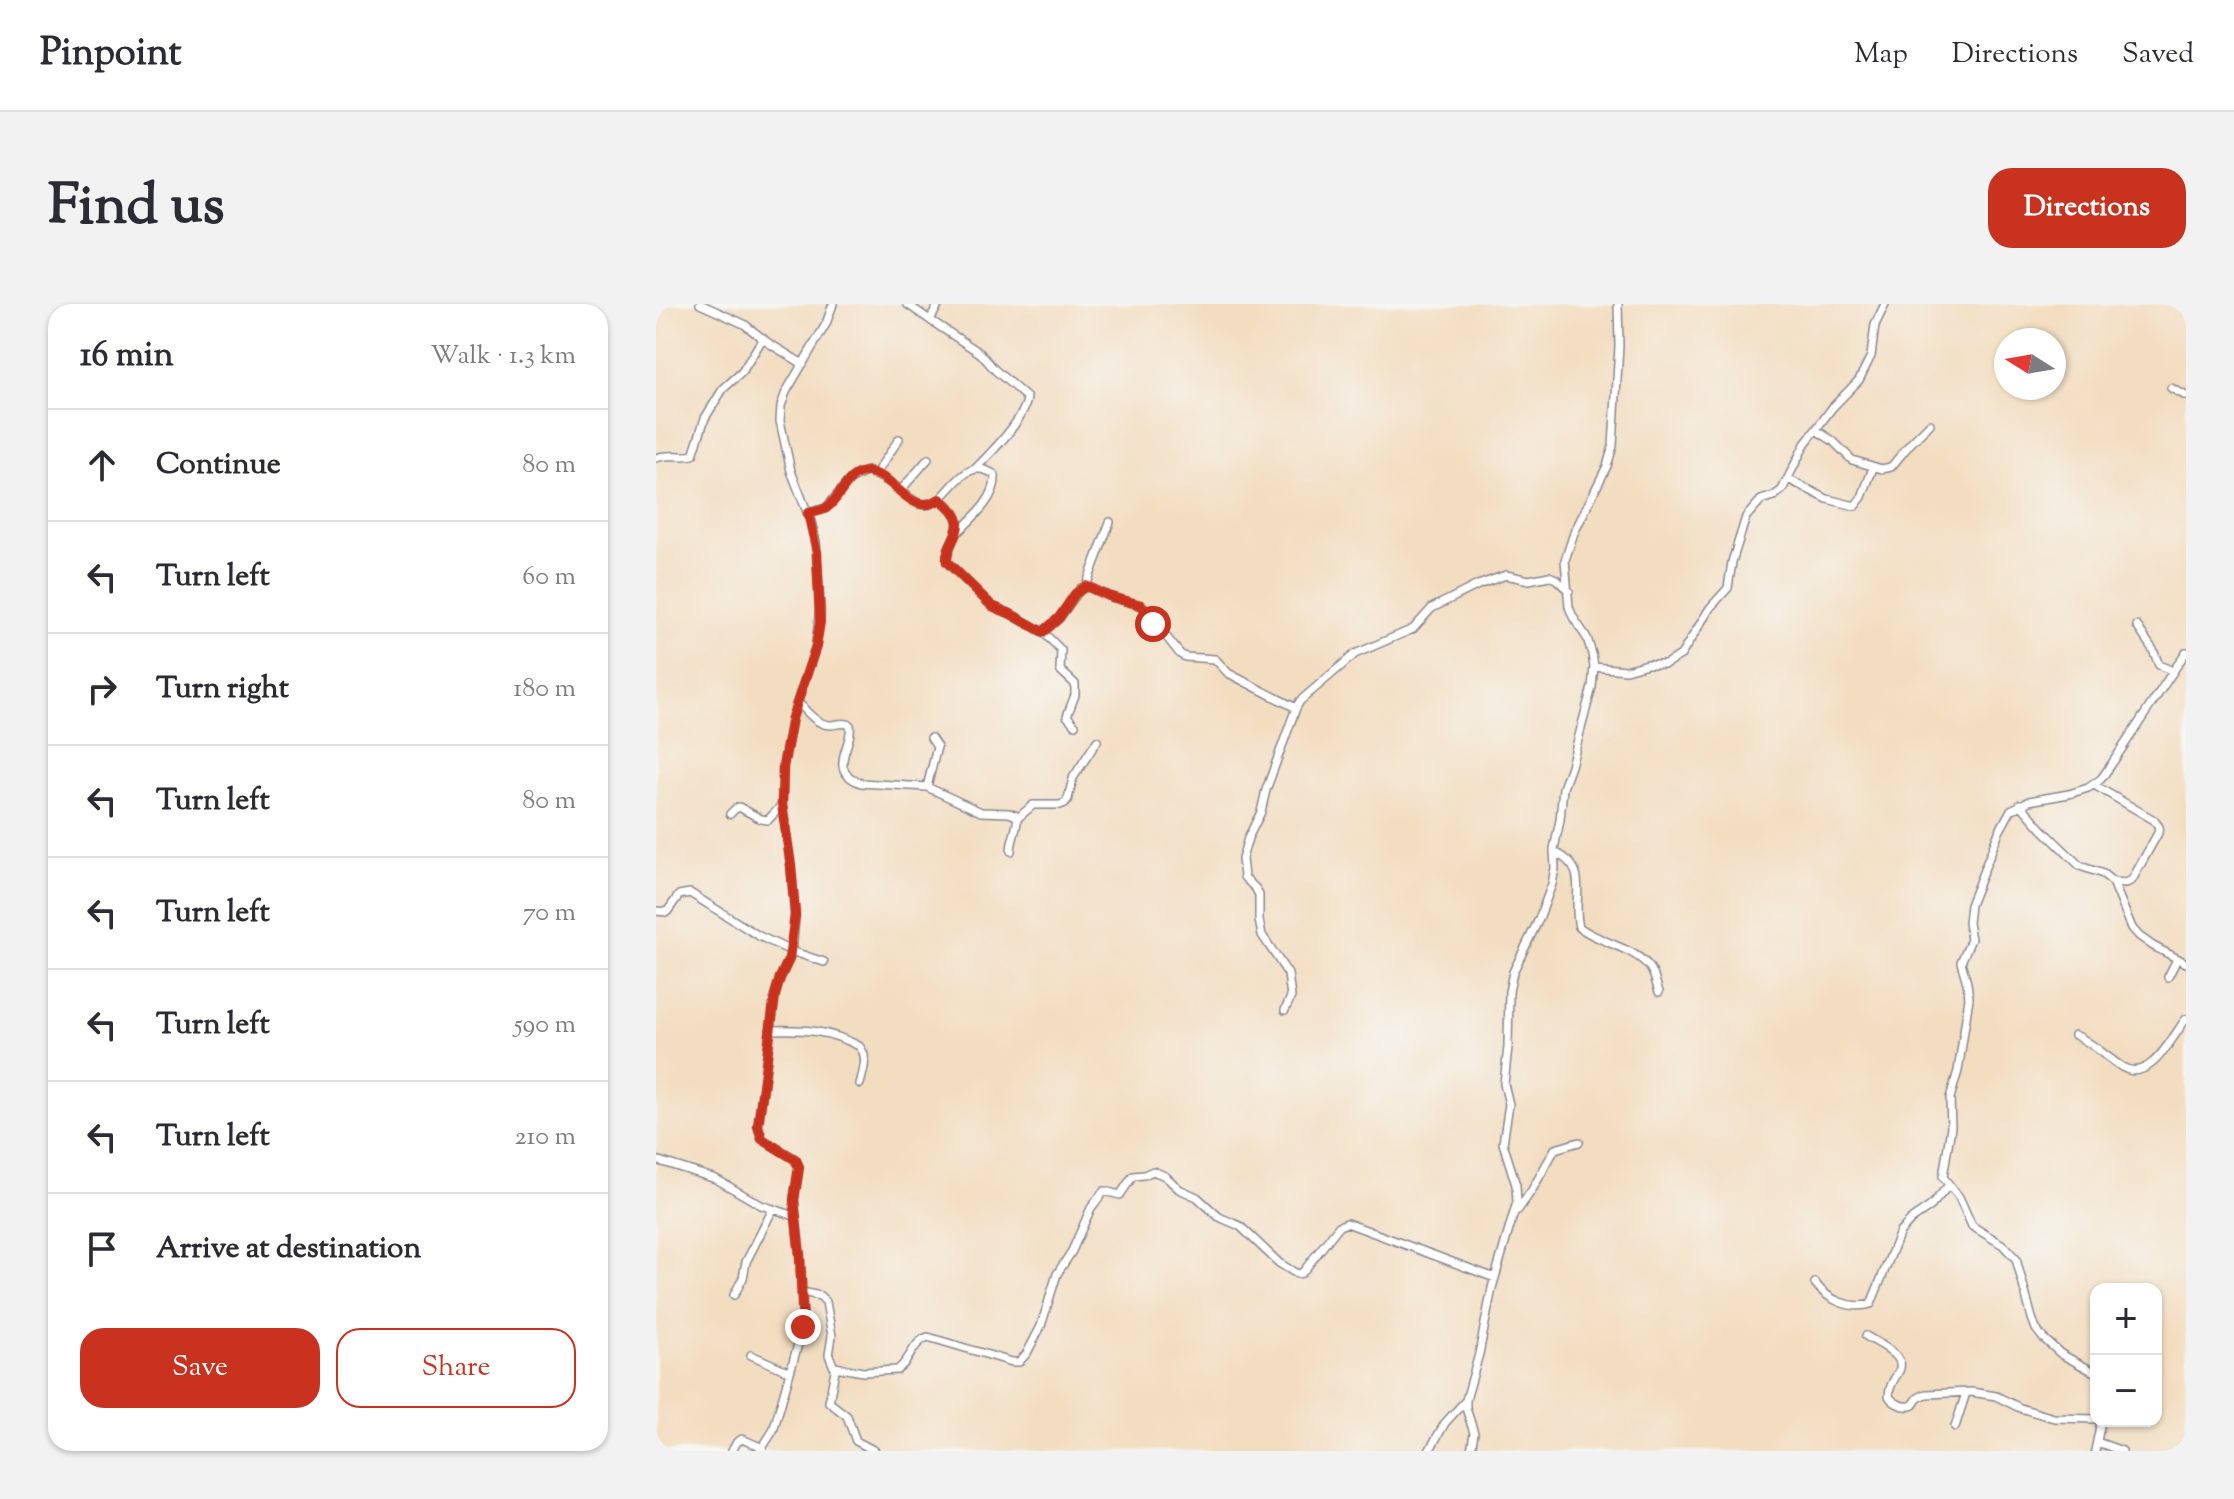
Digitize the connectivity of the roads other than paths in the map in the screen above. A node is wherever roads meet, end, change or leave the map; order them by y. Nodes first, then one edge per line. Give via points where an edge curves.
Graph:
1 (700, 304) edge
2 (833, 304) edge
3 (907, 304) edge
4 (939, 304) edge
5 (1618, 304) edge
6 (1885, 304) edge
7 (930, 320) junction
8 (763, 338) junction
9 (803, 364) junction
10 (2171, 388) dead end
11 (2186, 396) edge
12 (1930, 424) dead end
13 (1816, 430) junction
14 (899, 439) dead end
15 (656, 458) edge
16 (928, 459) dead end
17 (976, 468) junction
18 (1873, 468) junction
19 (875, 475) junction
20 (1788, 479) junction
21 (901, 490) junction
22 (940, 499) junction
23 (809, 512) junction
24 (1110, 522) dead end
25 (958, 531) junction
26 (1086, 586) junction
27 (1569, 591) junction
28 (2137, 626) dead end
29 (1043, 632) junction
30 (2186, 652) edge
31 (1594, 667) junction
32 (2173, 671) junction
33 (798, 702) junction
34 (1296, 708) junction
35 (1075, 725) dead end
36 (931, 738) dead end
37 (1097, 741) dead end
38 (2094, 785) junction
39 (927, 787) junction
40 (2020, 804) junction
41 (782, 805) junction
42 (730, 814) dead end
43 (1019, 817) junction
44 (1011, 851) dead end
45 (1554, 852) junction
46 (2113, 882) junction
47 (656, 911) edge
48 (791, 951) junction
49 (2177, 959) junction
50 (824, 962) dead end
51 (2186, 963) edge
52 (2168, 977) dead end
53 (1659, 992) dead end
54 (1285, 1010) dead end
55 (2186, 1019) edge
56 (770, 1030) junction
57 (2075, 1035) dead end
58 (860, 1084) dead end
59 (1579, 1142) dead end
60 (656, 1160) edge
61 (1948, 1186) junction
62 (773, 1209) junction
63 (1516, 1211) junction
64 (795, 1216) junction
65 (1495, 1278) junction
66 (1815, 1283) dead end
67 (802, 1292) junction
68 (734, 1295) dead end
69 (1866, 1336) dead end
70 (751, 1355) dead end
71 (835, 1367) junction
72 (2090, 1370) edge
73 (790, 1372) junction
74 (1966, 1393) junction
75 (1466, 1400) junction
76 (2090, 1420) edge
77 (1955, 1427) dead end
78 (2098, 1427) edge
79 (2096, 1447) edge
80 (762, 1449) edge
81 (732, 1451) edge
82 (875, 1451) edge
83 (1429, 1451) edge
84 (1471, 1451) edge
85 (2122, 1451) edge

1 - 8 street
2 - 9 street
3 - 7 street
4 - 7 street
5 - 27 street via 1613,446 1567,550
6 - 13 street via 1859,380
7 - 17 street via 980,353 1027,398 1024,410
8 - 9 street
8 - 15 street via 705,418 693,455
9 - 23 street via 782,399 780,415 793,479
10 - 11 street
12 - 18 street via 1891,467
13 - 18 street via 1850,459
13 - 20 street
14 - 19 street
16 - 21 street
17 - 22 street
17 - 25 street via 992,472 996,482 974,517
18 - 20 street via 1855,506
19 - 21 street
19 - 23 street via 867,471 850,480 824,509
20 - 31 street via 1782,490 1761,500 1746,517 1728,588 1678,657 1630,670
21 - 22 street via 920,504
22 - 25 street
23 - 33 street via 820,622
24 - 26 street
25 - 29 street via 947,552 948,565 992,606
26 - 29 street
26 - 34 street via 1143,606 1182,655 1215,659 1228,673
27 - 31 street via 1571,613 1587,638
27 - 34 street via 1553,577 1529,580 1509,575 1469,589 1432,608 1413,629 1355,654
28 - 32 street via 2159,665
29 - 35 street via 1062,652 1060,670 1075,684 1067,716
30 - 32 street
31 - 45 street via 1563,788
32 - 38 street
33 - 39 street via 826,725 850,725 842,765 855,781
33 - 41 street via 786,742
34 - 54 street via 1242,859 1244,877 1259,895 1262,935 1288,974 1291,997
36 - 39 street via 937,747
37 - 43 street via 1073,778 1065,803 1033,805
38 - 40 street
38 - 46 street via 2159,827 2132,880
39 - 43 street via 983,813
40 - 46 street via 2080,866
40 - 61 street via 1999,832 1968,912 1971,939 1961,962 1969,998 1950,1098 1951,1127 1942,1172
41 - 42 street via 768,820 739,807
41 - 48 street via 795,899
43 - 44 street
45 - 53 street via 1571,862 1576,874 1579,927 1641,959
45 - 63 street via 1550,892 1510,983 1504,1084 1509,1104 1503,1143 1516,1185
46 - 49 street via 2132,928
47 - 48 street via 667,912 679,895 690,893
48 - 50 street
48 - 56 street via 775,995
49 - 51 street
49 - 52 street
55 - 57 street via 2155,1062 2138,1071 2125,1069
56 - 58 street via 815,1030 859,1046 865,1060
56 - 64 street via 758,1131 798,1163
59 - 63 street via 1555,1149
60 - 62 street via 720,1181
61 - 66 street via 1900,1232 1871,1304 1835,1300
61 - 72 street via 1972,1226 2016,1259 2036,1329 2061,1354
62 - 64 street
62 - 68 street
63 - 65 street
64 - 67 street
65 - 71 street via 1347,1223 1333,1232 1299,1275 1244,1229 1153,1171 1132,1177 1120,1195 1101,1194 1091,1208 1057,1274 1041,1326 1019,1362 928,1337 897,1370
65 - 75 street
67 - 71 street via 826,1302 832,1336 829,1355
67 - 73 street via 803,1327
69 - 74 street via 1901,1361 1888,1393 1894,1402 1910,1407 1921,1395
70 - 73 street
71 - 82 street via 829,1402 847,1416 856,1441
73 - 80 street via 773,1431
74 - 76 street via 1996,1396 2054,1418
74 - 77 street
75 - 83 street
75 - 84 street via 1474,1433
78 - 79 street
79 - 85 street
80 - 81 street via 742,1439

